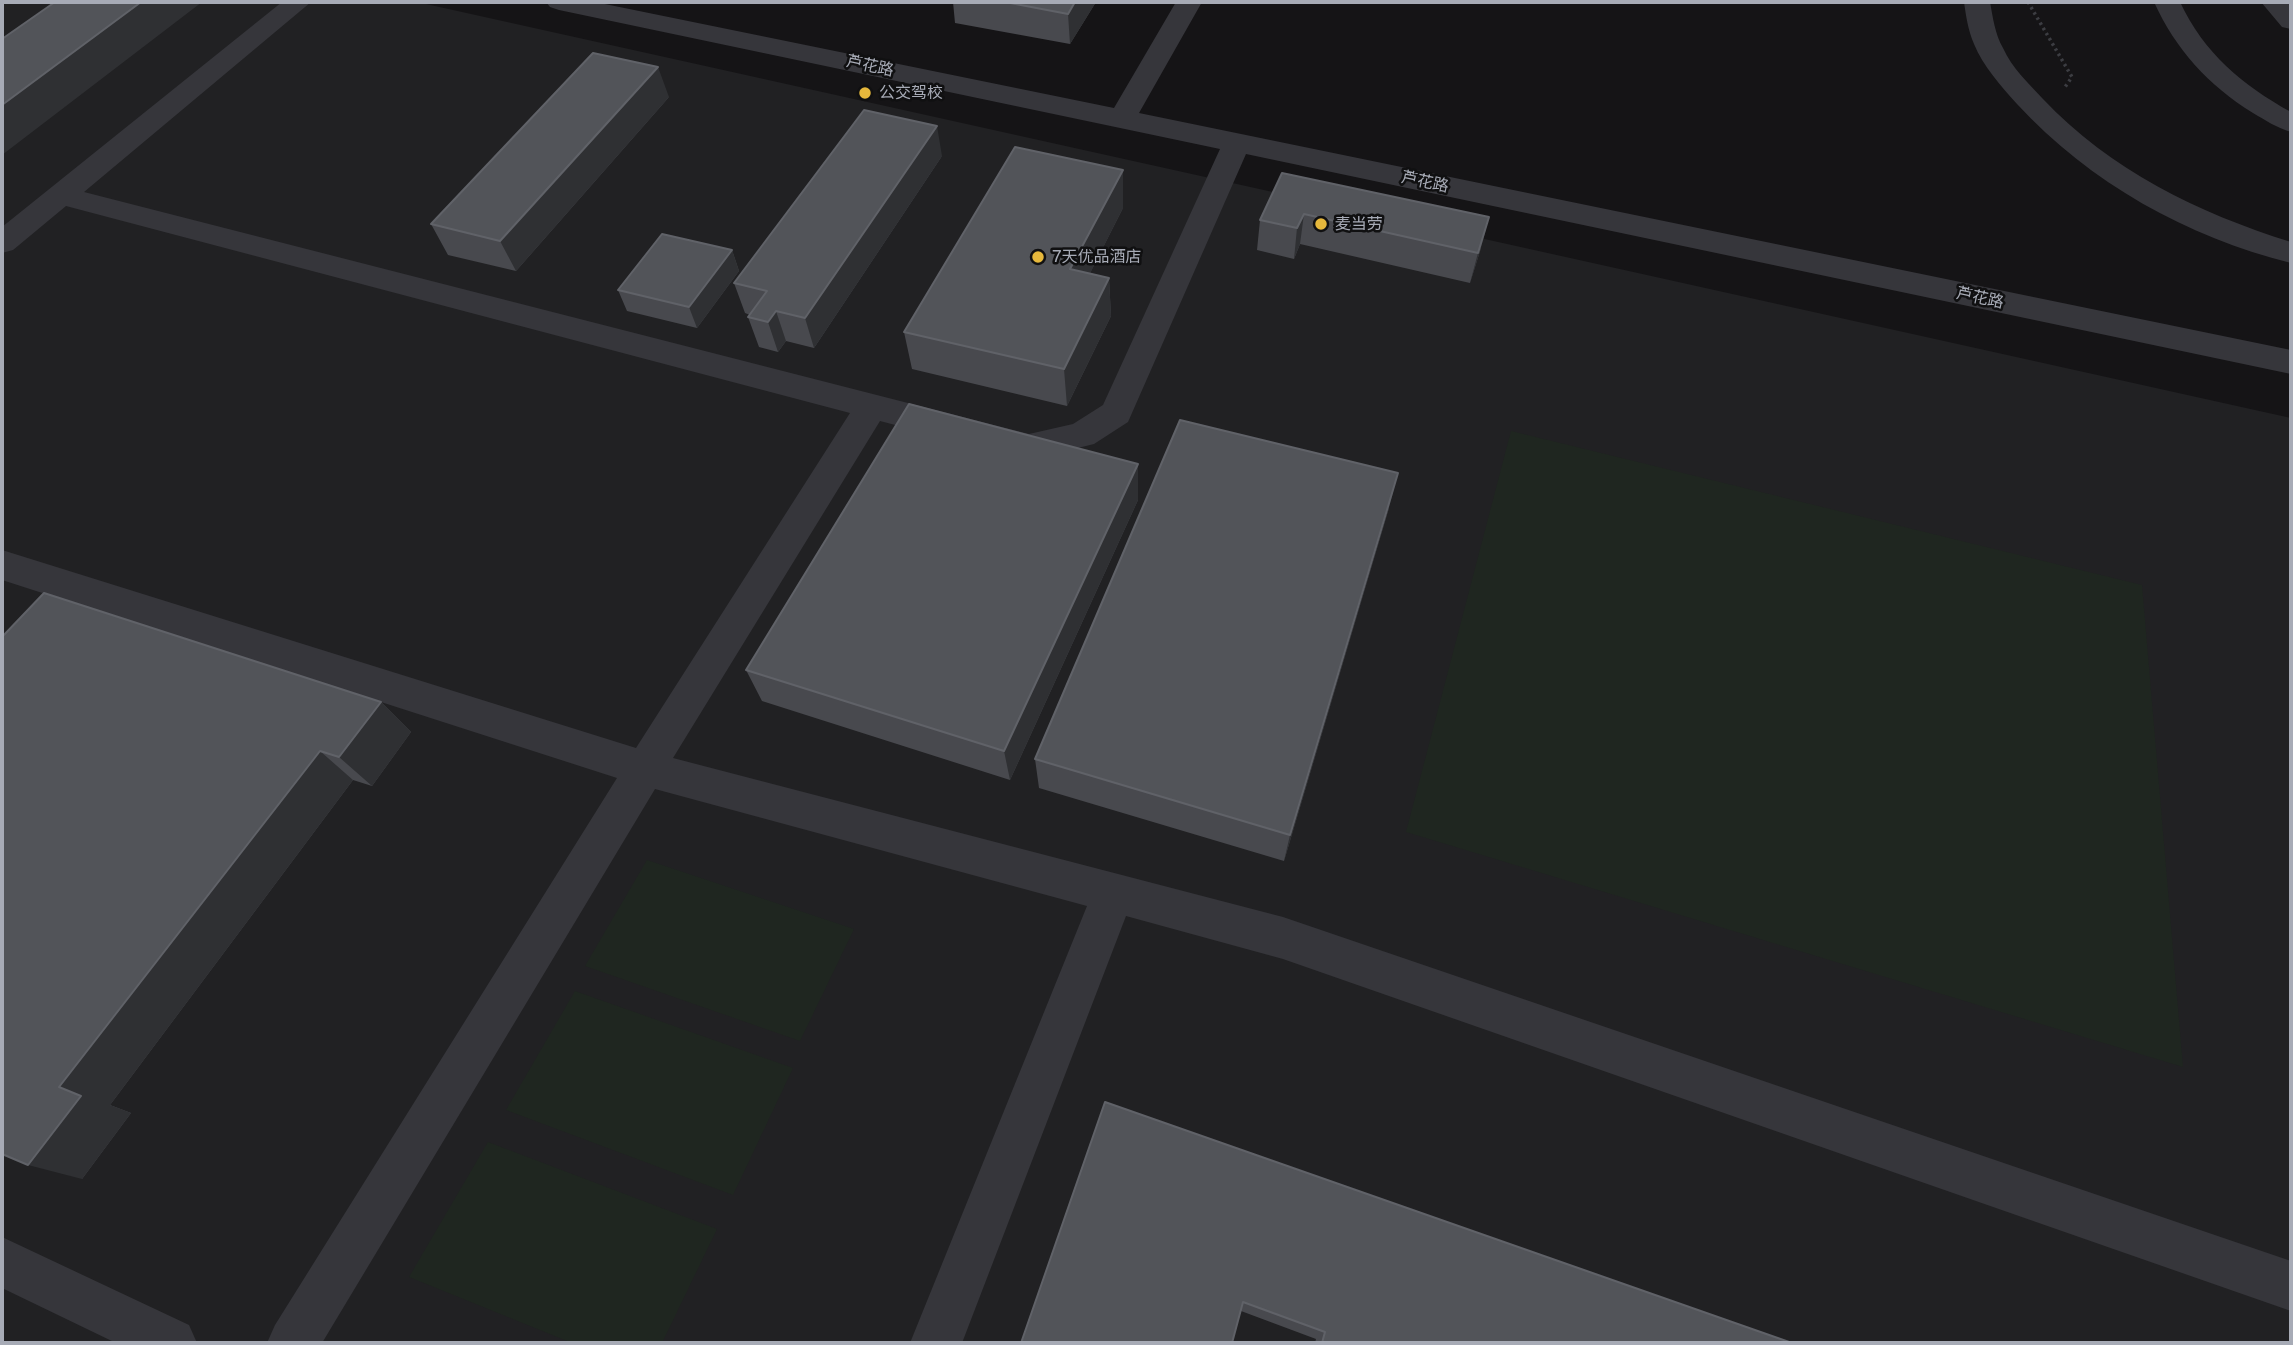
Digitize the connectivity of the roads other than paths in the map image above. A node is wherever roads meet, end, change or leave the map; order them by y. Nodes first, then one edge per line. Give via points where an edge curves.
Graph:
1 (298, 2) edge
2 (559, 2) edge
3 (1189, 2) edge
4 (1977, 2) edge
5 (2166, 2) edge
6 (2274, 2) edge
7 (2291, 21) edge
8 (1122, 118) junction
9 (2291, 124) edge
10 (1237, 142) junction
11 (60, 195) junction
12 (2, 243) edge
13 (2291, 253) edge
14 (2291, 362) edge
15 (872, 406) junction
16 (2, 565) edge
17 (645, 769) junction
18 (1113, 894) junction
19 (2, 1262) edge
20 (2291, 1286) edge
21 (171, 1343) edge
22 (293, 1343) edge
23 (936, 1343) edge

1 - 11 street
2 - 8 street, 芦花路
3 - 8 street
4 - 13 street via 1985,40 2006,75 2044,120 2093,160 2196,219
5 - 9 street via 2192,50 2224,80
6 - 7 street
8 - 10 street, 芦花路
10 - 14 street, 芦花路
10 - 15 street via 1116,413 1082,435 1029,447
11 - 12 street
11 - 15 street
15 - 17 street
16 - 17 street
17 - 18 street
17 - 22 street
18 - 20 street via 1283,938
18 - 23 street
19 - 21 street

